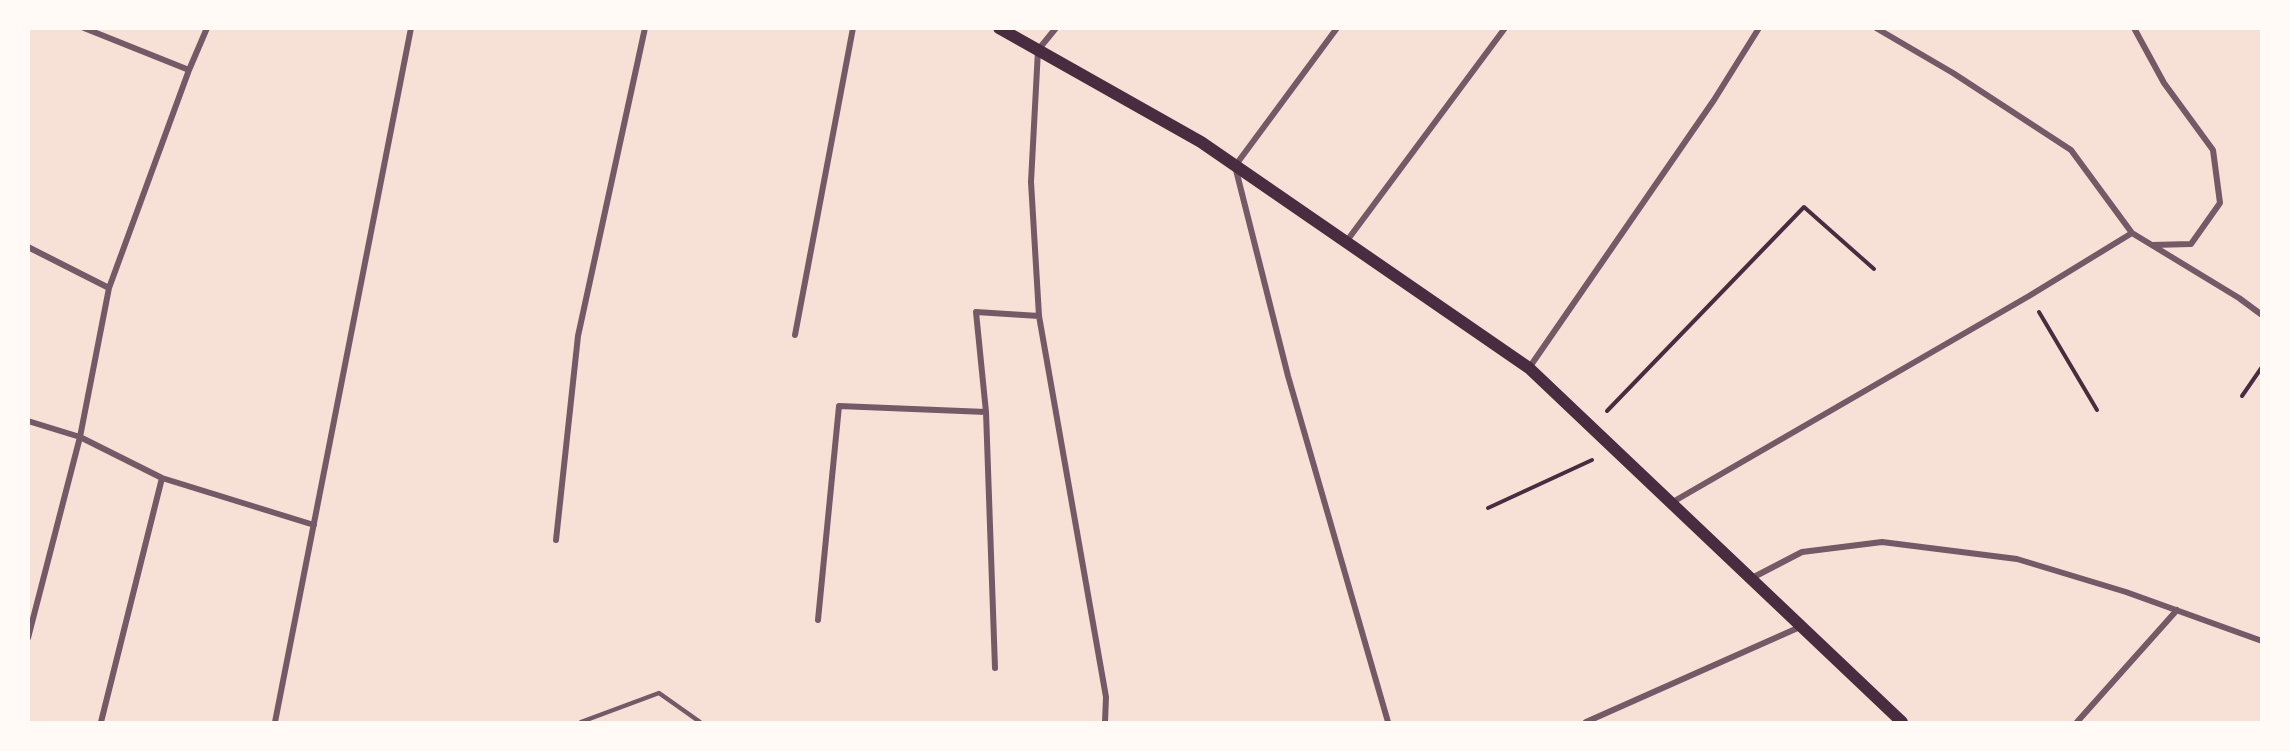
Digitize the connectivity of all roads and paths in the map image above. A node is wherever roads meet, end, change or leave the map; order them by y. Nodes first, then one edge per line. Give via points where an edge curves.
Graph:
1 (84, 28) edge
2 (207, 28) edge
3 (411, 28) edge
4 (645, 28) edge
5 (853, 28) edge
6 (999, 28) edge
7 (1056, 28) edge
8 (1337, 28) edge
9 (1505, 28) edge
10 (1759, 28) edge
11 (1876, 28) edge
12 (2134, 28) edge
13 (1038, 50) junction
14 (189, 70) junction
15 (1235, 166) junction
16 (2132, 233) junction
17 (1346, 242) junction
18 (2152, 245) junction
19 (28, 247) edge
20 (1874, 269) dead end
21 (109, 288) junction
22 (2029, 296) junction
23 (2262, 315) edge
24 (1039, 316) junction
25 (795, 335) dead end
26 (2262, 367) edge
27 (1529, 368) junction
28 (2242, 396) dead end
29 (2097, 410) dead end
30 (986, 412) junction
31 (28, 421) edge
32 (1591, 428) junction
33 (80, 438) junction
34 (1614, 450) junction
35 (162, 478) junction
36 (1671, 504) junction
37 (1488, 508) dead end
38 (314, 525) junction
39 (556, 540) dead end
40 (1750, 579) junction
41 (2176, 610) junction
42 (818, 620) dead end
43 (1801, 626) junction
44 (28, 638) edge
45 (2262, 641) edge
46 (995, 668) dead end
47 (101, 723) edge
48 (275, 723) edge
49 (581, 723) edge
50 (700, 723) edge
51 (1105, 723) edge
52 (1388, 723) edge
53 (1586, 723) edge
54 (1902, 723) edge
55 (2077, 723) edge

1 - 14 street
2 - 14 street
3 - 38 street
4 - 39 street via 578,336
5 - 25 street
6 - 13 main road
7 - 13 street
8 - 15 street
9 - 17 street
10 - 27 street via 1714,100
11 - 16 street via 2071,150
12 - 18 street via 2164,83 2213,150 2220,203 2191,244
13 - 15 main road via 1201,142
13 - 24 street via 1030,182
14 - 21 street
15 - 17 main road
15 - 52 street via 1288,376
16 - 18 street
16 - 22 street
17 - 27 main road
18 - 23 street
19 - 21 street
20 - 32 path via 1804,207
21 - 33 street
22 - 29 path
22 - 36 street
24 - 30 street via 976,312
24 - 51 street via 1106,697
26 - 28 path
27 - 32 main road
30 - 42 street via 839,406
30 - 46 street
31 - 33 street
32 - 34 main road
33 - 35 street
33 - 44 street
34 - 36 main road
34 - 37 path
35 - 38 street
35 - 47 street
36 - 40 main road
38 - 48 street
40 - 41 street via 1802,552 1882,542 2017,559
40 - 43 main road
41 - 45 street
41 - 55 street
43 - 53 street
43 - 54 main road
49 - 50 lane via 659,693

